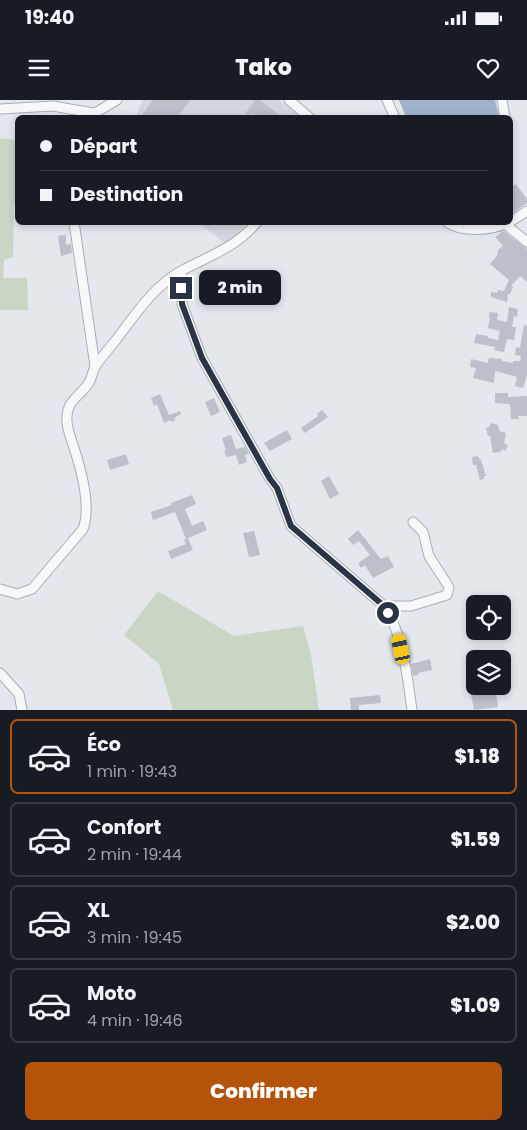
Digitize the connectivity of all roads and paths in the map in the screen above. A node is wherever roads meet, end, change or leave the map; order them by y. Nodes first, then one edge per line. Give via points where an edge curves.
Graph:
1 (117, 100) edge
2 (288, 100) edge
3 (387, 100) edge
4 (502, 100) edge
5 (0, 109) edge
6 (66, 109) junction
7 (71, 115) edge
8 (91, 115) edge
9 (306, 115) edge
10 (394, 115) edge
11 (504, 115) edge
12 (527, 211) edge
13 (513, 219) edge
14 (74, 225) edge
15 (255, 225) edge
16 (450, 225) edge
17 (499, 225) edge
18 (505, 225) edge
19 (527, 242) edge
20 (181, 272) junction
21 (95, 366) junction
22 (413, 522) dead end
23 (0, 590) edge
24 (384, 606) junction
25 (0, 673) edge
26 (22, 710) edge
27 (412, 710) edge

1 - 8 street
2 - 9 street
3 - 10 street
4 - 11 street
5 - 6 street via 53,106
6 - 7 street
6 - 8 street
12 - 13 street
14 - 21 street
15 - 20 street via 230,247
16 - 17 street via 473,230
18 - 19 street
20 - 21 street via 146,301
20 - 24 street via 182,304 202,358 277,488 291,526
21 - 23 street via 89,383 69,406 66,418 84,490 86,515 83,529 32,589 17,594
22 - 24 street via 424,532 429,556 448,584 447,595 411,606
24 - 27 street via 398,633
25 - 26 street via 19,694

